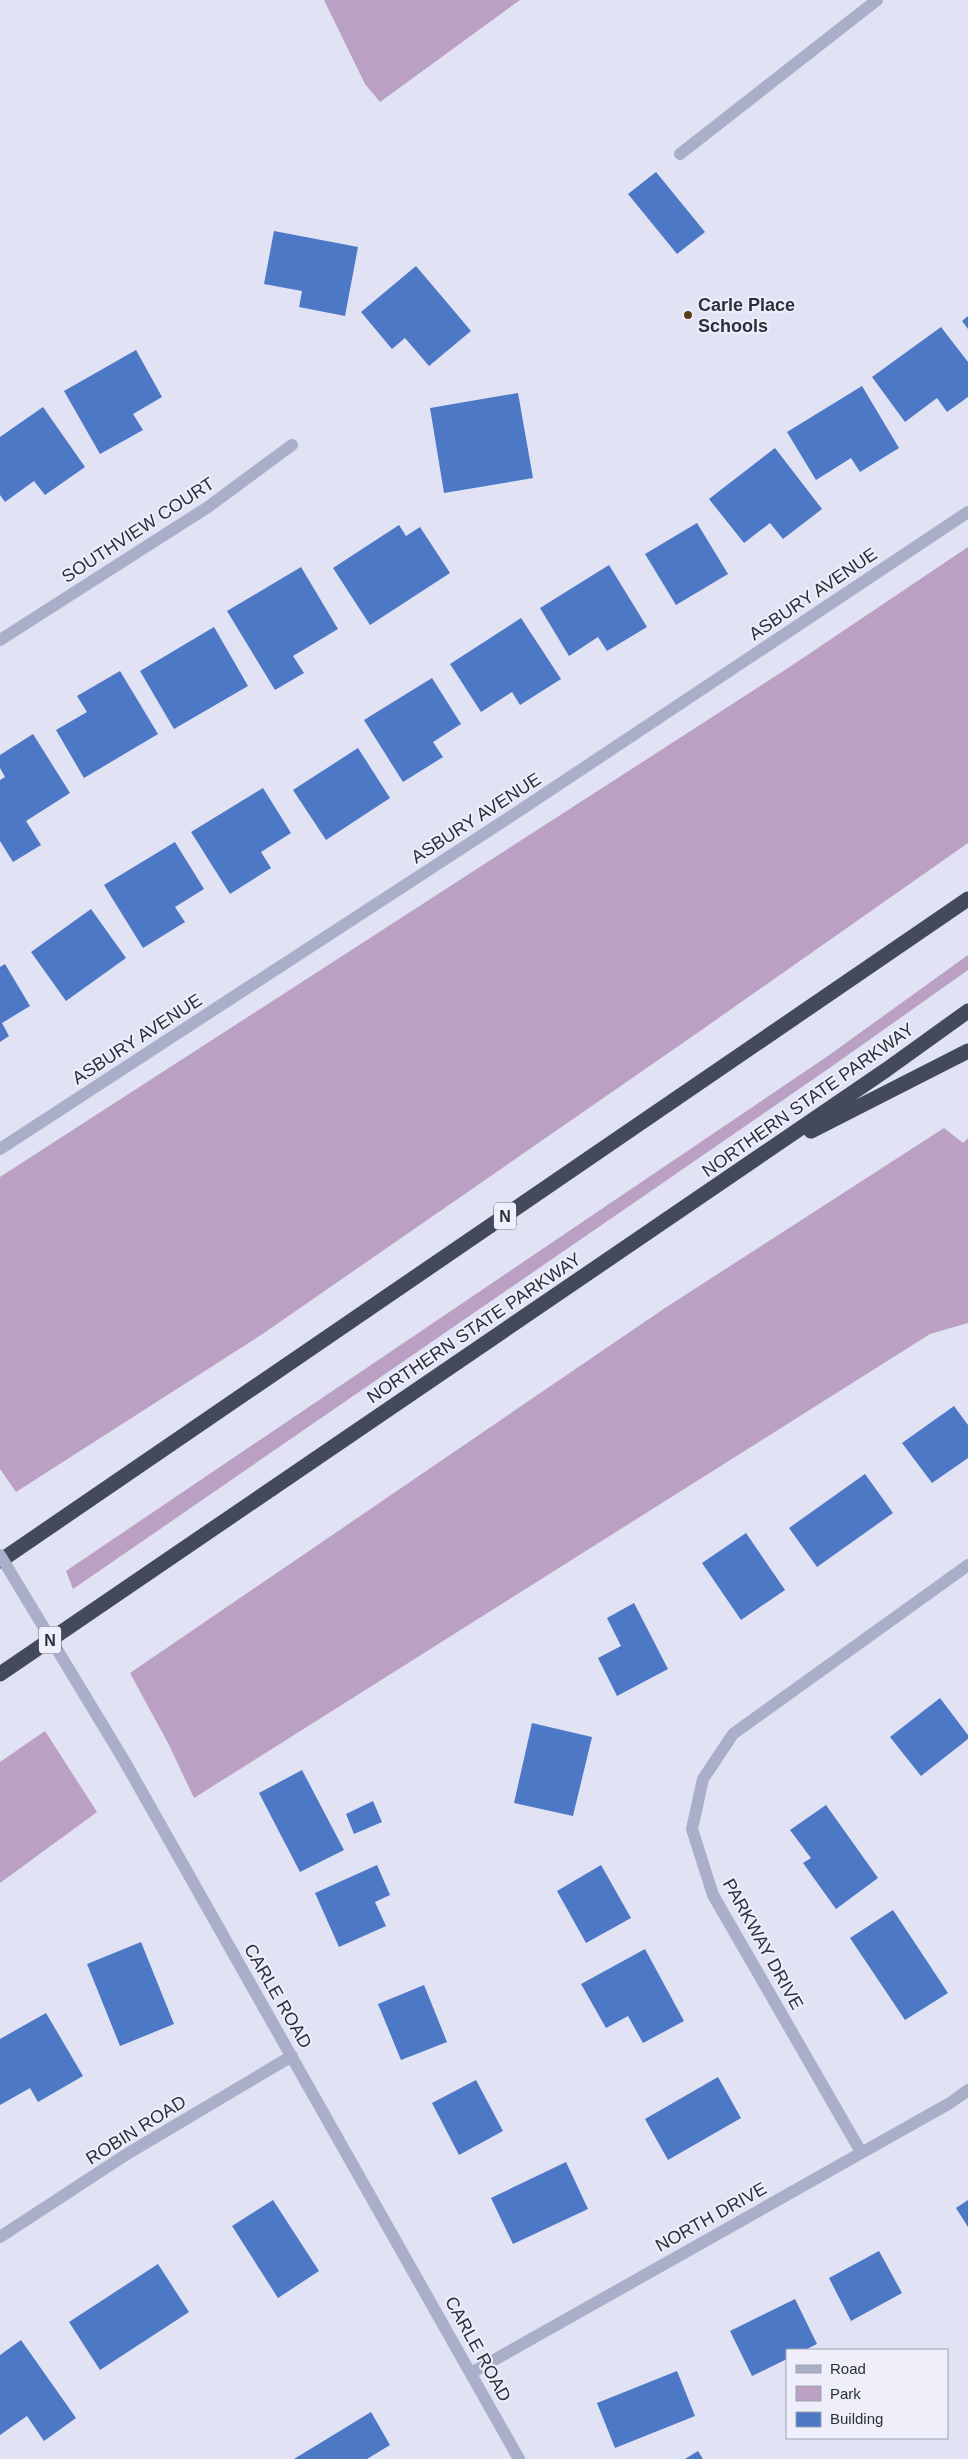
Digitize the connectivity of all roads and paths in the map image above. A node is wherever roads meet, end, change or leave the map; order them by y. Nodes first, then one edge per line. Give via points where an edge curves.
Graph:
1 (877, 0) edge
2 (680, 154) dead end
3 (292, 445) dead end
4 (968, 512) edge
5 (0, 640) edge
6 (968, 899) edge
7 (968, 1011) edge
8 (968, 1052) edge
9 (0, 1148) edge
10 (759, 1157) junction
11 (0, 1555) edge
12 (0, 1561) edge
13 (968, 1565) edge
14 (0, 1674) edge
15 (292, 2056) junction
16 (968, 2090) edge
17 (861, 2152) junction
18 (0, 2237) edge
19 (471, 2373) junction
20 (519, 2459) edge

1 - 2 street
3 - 5 street, SOUTHVIEW COURT via 208,507
4 - 9 street, ASBURY AVENUE via 522,809
6 - 12 highway, N
7 - 10 highway, NORTHERN STATE PARKWAY / N
8 - 10 highway
10 - 14 highway, NORTHERN STATE PARKWAY / N
11 - 15 street, CARLE ROAD, bridge via 125,1762
13 - 17 street, PARKWAY DRIVE via 733,1734 704,1779 692,1829 713,1895
15 - 18 street, ROBIN ROAD via 126,2154
15 - 19 street, CARLE ROAD
16 - 17 street, NORTH DRIVE
17 - 19 street, NORTH DRIVE
19 - 20 street, CARLE ROAD

